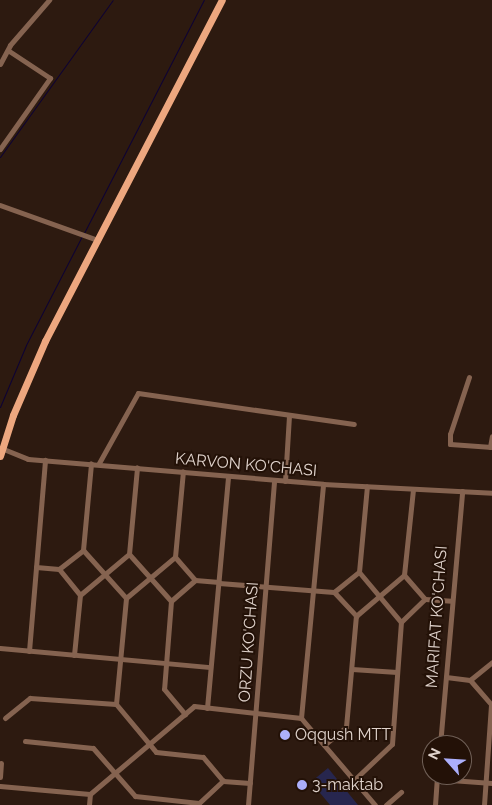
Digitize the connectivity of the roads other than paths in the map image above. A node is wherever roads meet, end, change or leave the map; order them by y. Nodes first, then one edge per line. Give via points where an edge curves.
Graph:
1 (49, 0) edge
2 (218, 0) edge
3 (222, 0) edge
4 (9, 51) junction
5 (0, 64) edge
6 (0, 149) edge
7 (0, 205) edge
8 (93, 239) junction
9 (469, 377) dead end
10 (289, 415) junction
11 (354, 424) dead end
12 (492, 436) edge
13 (1, 446) edge
14 (491, 447) edge
15 (0, 456) edge
16 (45, 460) junction
17 (91, 462) junction
18 (99, 463) junction
19 (138, 467) junction
20 (183, 471) junction
21 (228, 476) junction
22 (274, 480) junction
23 (284, 481) junction
24 (323, 484) junction
25 (366, 486) junction
26 (412, 489) junction
27 (462, 491) junction
28 (492, 493) edge
29 (83, 550) junction
30 (129, 554) junction
31 (175, 557) junction
32 (36, 567) junction
33 (59, 569) junction
34 (359, 572) junction
35 (104, 573) junction
36 (404, 575) junction
37 (149, 578) junction
38 (195, 580) junction
39 (219, 582) junction
40 (266, 586) junction
41 (313, 591) junction
42 (334, 592) junction
43 (80, 595) junction
44 (380, 597) junction
45 (126, 598) junction
46 (426, 599) junction
47 (171, 601) junction
48 (451, 601) junction
49 (356, 616) junction
50 (401, 622) junction
51 (0, 648) edge
52 (29, 651) junction
53 (74, 655) junction
54 (120, 660) junction
55 (165, 662) junction
56 (492, 662) edge
57 (210, 667) junction
58 (352, 669) junction
59 (397, 672) junction
60 (446, 677) junction
61 (470, 680) junction
62 (116, 704) junction
63 (491, 704) edge
64 (207, 708) junction
65 (185, 714) junction
66 (256, 714) junction
67 (5, 718) dead end
68 (301, 718) junction
69 (441, 735) edge
70 (24, 741) dead end
71 (149, 744) junction
72 (324, 745) junction
73 (1, 763) edge
74 (115, 773) junction
75 (0, 777) edge
76 (354, 780) junction
77 (223, 781) junction
78 (472, 781) edge
79 (485, 782) junction
80 (250, 783) junction
81 (492, 783) edge
82 (436, 785) edge
83 (0, 786) edge
84 (401, 792) dead end
85 (90, 794) junction
86 (89, 805) edge
87 (248, 805) edge
88 (375, 805) edge
89 (386, 805) edge
90 (435, 805) edge
91 (484, 805) edge

1 - 4 street via 10,45
2 - 8 main road
3 - 8 main road
4 - 5 street
4 - 6 street via 50,78
7 - 8 street
8 - 13 main road via 26,382
9 - 14 street via 450,434 450,444
10 - 11 street
10 - 18 street via 138,393
10 - 23 street
12 - 14 street
13 - 15 main road
13 - 16 street, KARVON KO'CHASI via 28,459
16 - 17 street, KARVON KO'CHASI
16 - 32 street
17 - 18 street, KARVON KO'CHASI
17 - 29 street
18 - 19 street, KARVON KO'CHASI
19 - 20 street, KARVON KO'CHASI
19 - 30 street
20 - 21 street, KARVON KO'CHASI
20 - 31 street
21 - 22 street, KARVON KO'CHASI
21 - 39 street
22 - 23 street, KARVON KO'CHASI
22 - 40 street, ORZU KO'CHASI
23 - 24 street, KARVON KO'CHASI
24 - 25 street, KARVON KO'CHASI
24 - 41 street
25 - 26 street, KARVON KO'CHASI
25 - 34 street
26 - 27 street, KARVON KO'CHASI
26 - 36 street
27 - 28 street, KARVON KO'CHASI
27 - 48 street, MARIFAT KO'CHASI
29 - 33 street
29 - 35 street
30 - 35 street
30 - 37 street
31 - 37 street
31 - 38 street
32 - 33 street
32 - 52 street
33 - 43 street
34 - 42 street
34 - 44 street
35 - 43 street
35 - 45 street
36 - 44 street
36 - 46 street
37 - 45 street
37 - 47 street
38 - 39 street
38 - 47 street
39 - 40 street
39 - 57 street
40 - 41 street
40 - 66 street, ORZU KO'CHASI
41 - 42 street
41 - 68 street
42 - 49 street
43 - 53 street
44 - 49 street
44 - 50 street
45 - 54 street
46 - 48 street
46 - 50 street
47 - 55 street
48 - 60 street, MARIFAT KO'CHASI
49 - 58 street
50 - 59 street
51 - 52 street
52 - 53 street
53 - 54 street
54 - 55 street
54 - 62 street
55 - 57 street
55 - 65 street via 164,689
56 - 61 street
57 - 64 street
58 - 59 street
58 - 72 street via 346,727
59 - 76 street via 392,744
60 - 61 street
60 - 69 street, MARIFAT KO'CHASI
61 - 63 street
62 - 67 street via 30,698
62 - 71 street
63 - 79 street
64 - 65 street via 194,706
64 - 66 street
65 - 71 street
66 - 68 street
66 - 80 street, ORZU KO'CHASI
68 - 72 street
70 - 74 street via 93,748
71 - 74 street
71 - 77 street via 156,752 203,756
72 - 76 street
73 - 75 street
74 - 77 street via 135,796 199,803
74 - 85 street
76 - 88 street
77 - 80 street
78 - 79 street
79 - 81 street
79 - 91 street
80 - 87 street, ORZU KO'CHASI
82 - 90 street
83 - 85 street
84 - 89 street
85 - 86 street

